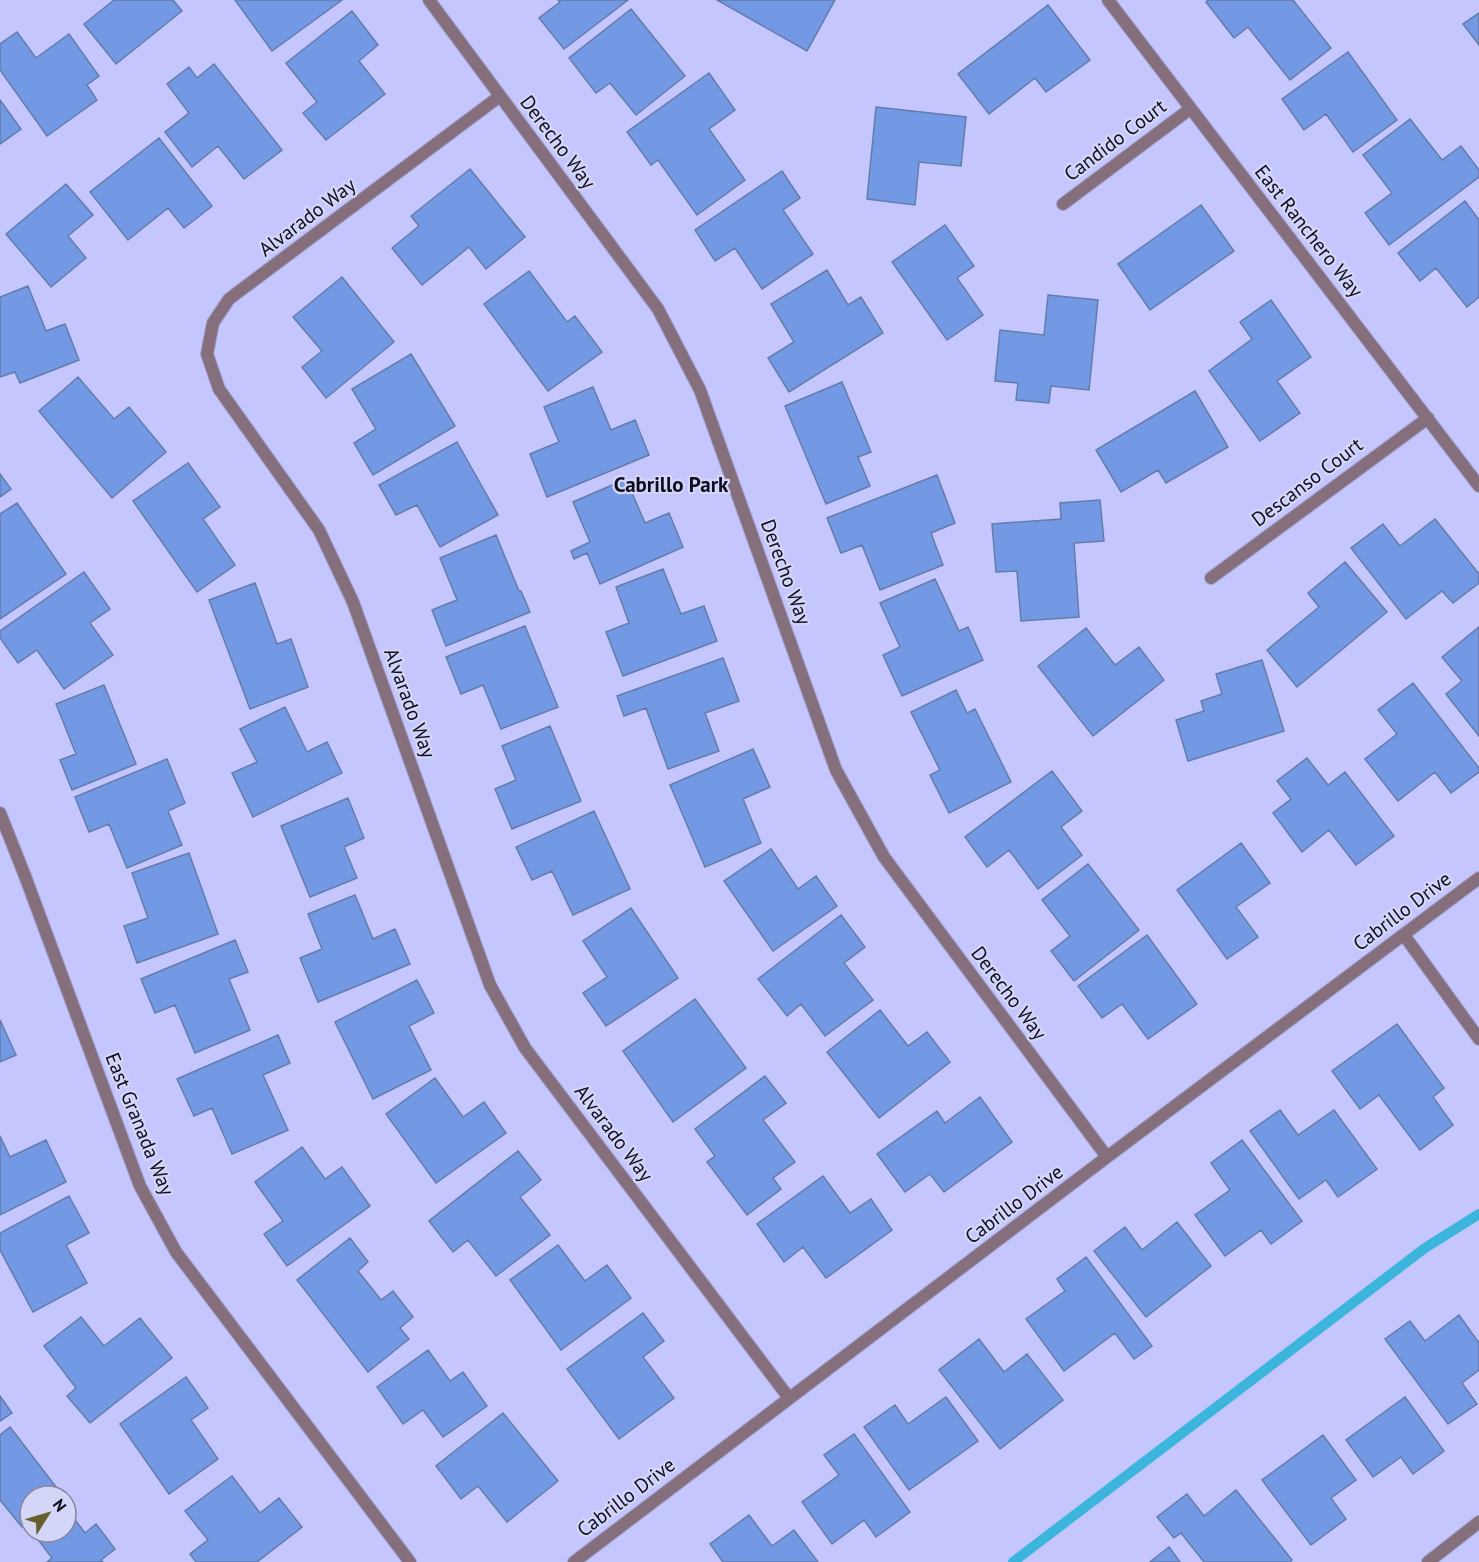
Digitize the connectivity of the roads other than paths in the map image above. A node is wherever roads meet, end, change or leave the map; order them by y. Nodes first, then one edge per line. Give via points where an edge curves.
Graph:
1 (429, 0) edge
2 (1108, 0) edge
3 (500, 96) junction
4 (1190, 109) junction
5 (1064, 204) dead end
6 (1428, 418) junction
7 (1479, 486) edge
8 (1211, 578) dead end
9 (0, 813) edge
10 (1479, 878) edge
11 (1404, 935) junction
12 (1479, 1039) edge
13 (1107, 1158) junction
14 (789, 1398) junction
15 (1479, 1522) edge
16 (410, 1562) edge
17 (574, 1562) edge
18 (1428, 1562) edge

1 - 3 street, Derecho Way
2 - 4 street, East Ranchero Way
3 - 13 street, Derecho Way via 658,309 700,390 836,770 884,857
3 - 14 street, Alvarado Way via 229,299 213,323 207,354 219,389 319,530 353,602 495,996 525,1048
4 - 5 street, Candido Court
4 - 6 street, East Ranchero Way
6 - 7 street, East Ranchero Way
6 - 8 street, Descanso Court
9 - 16 street, East Granada Way via 140,1186 176,1252
10 - 11 street, Cabrillo Drive
11 - 12 street
11 - 13 street, Cabrillo Drive
13 - 14 street, Cabrillo Drive
14 - 17 street, Cabrillo Drive
15 - 18 street

